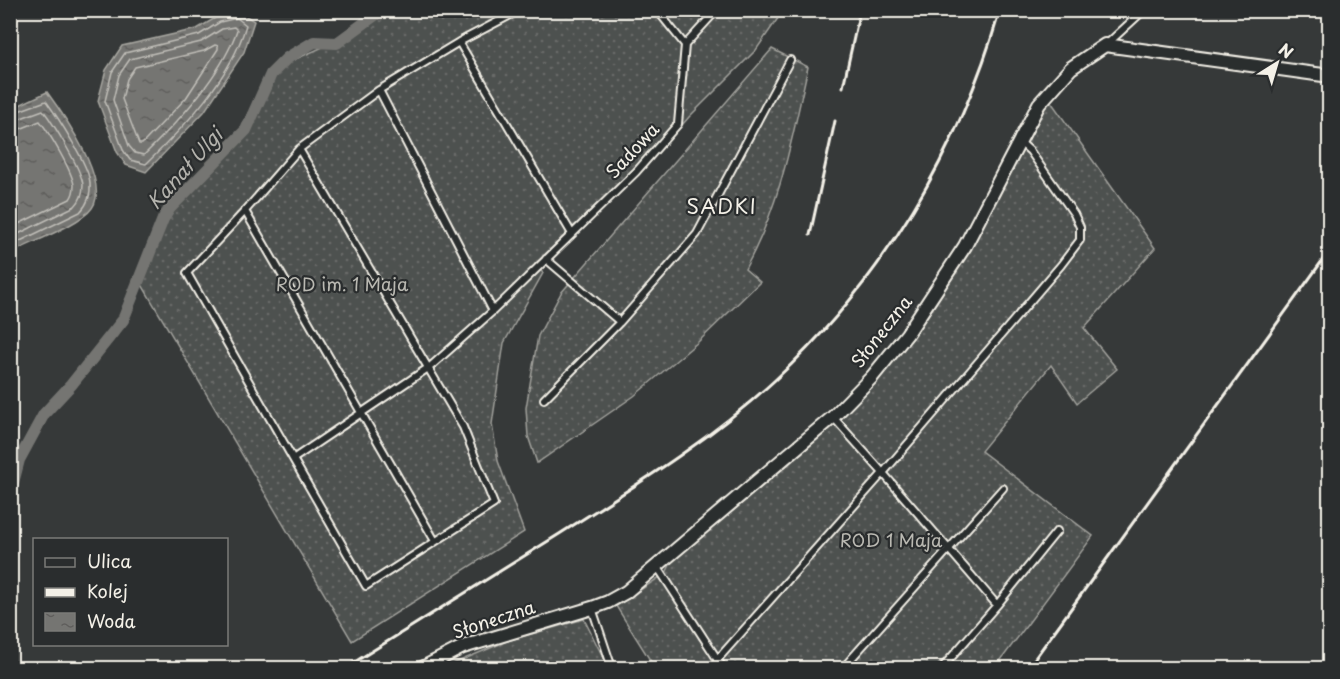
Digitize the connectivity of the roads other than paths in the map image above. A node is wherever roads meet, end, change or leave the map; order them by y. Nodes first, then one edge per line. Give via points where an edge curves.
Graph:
1 (520, 10) edge
2 (657, 10) edge
3 (717, 10) edge
4 (1143, 10) edge
5 (459, 42) junction
6 (685, 45) junction
7 (1105, 45) junction
8 (790, 60) dead end
9 (1323, 75) dead end
10 (379, 90) junction
11 (1019, 142) junction
12 (299, 149) junction
13 (245, 211) junction
14 (572, 234) junction
15 (546, 258) junction
16 (493, 312) junction
17 (620, 322) junction
18 (428, 368) junction
19 (544, 399) dead end
20 (362, 412) junction
21 (833, 417) junction
22 (293, 459) junction
23 (883, 473) junction
24 (1003, 488) dead end
25 (1057, 531) dead end
26 (435, 541) junction
27 (948, 548) junction
28 (657, 566) junction
29 (997, 605) junction
30 (592, 608) junction
31 (717, 660) junction
32 (423, 669) edge
33 (612, 669) edge
34 (723, 669) edge
35 (843, 669) edge
36 (942, 669) edge

1 - 5 lane
2 - 6 lane
3 - 6 lane
4 - 7 lane
5 - 10 lane
5 - 14 lane
6 - 14 lane, Sadowa via 678,124 636,172
7 - 9 street
7 - 11 street, Słoneczna via 1071,68 1039,104
8 - 17 lane via 697,234
10 - 12 lane
10 - 16 lane
11 - 21 street, Słoneczna via 965,246 907,334
11 - 23 lane via 1030,151 1074,214 1080,240
12 - 13 lane
12 - 18 lane
13 - 20 lane
13 - 22 lane via 186,273
14 - 15 lane, Sadowa
15 - 16 lane, Sadowa
15 - 17 lane
16 - 18 lane, Sadowa
17 - 19 lane
18 - 20 lane, Sadowa
18 - 26 lane via 463,428 494,504
20 - 22 lane, Sadowa
20 - 26 lane
21 - 23 lane
21 - 28 street, Słoneczna
22 - 26 lane via 366,586
23 - 27 lane
23 - 31 lane
24 - 27 lane
25 - 29 lane
27 - 29 lane
27 - 35 lane
28 - 30 street, Słoneczna via 626,592
28 - 31 lane
29 - 36 lane
30 - 32 street, Słoneczna via 472,644
30 - 33 lane
31 - 34 lane

